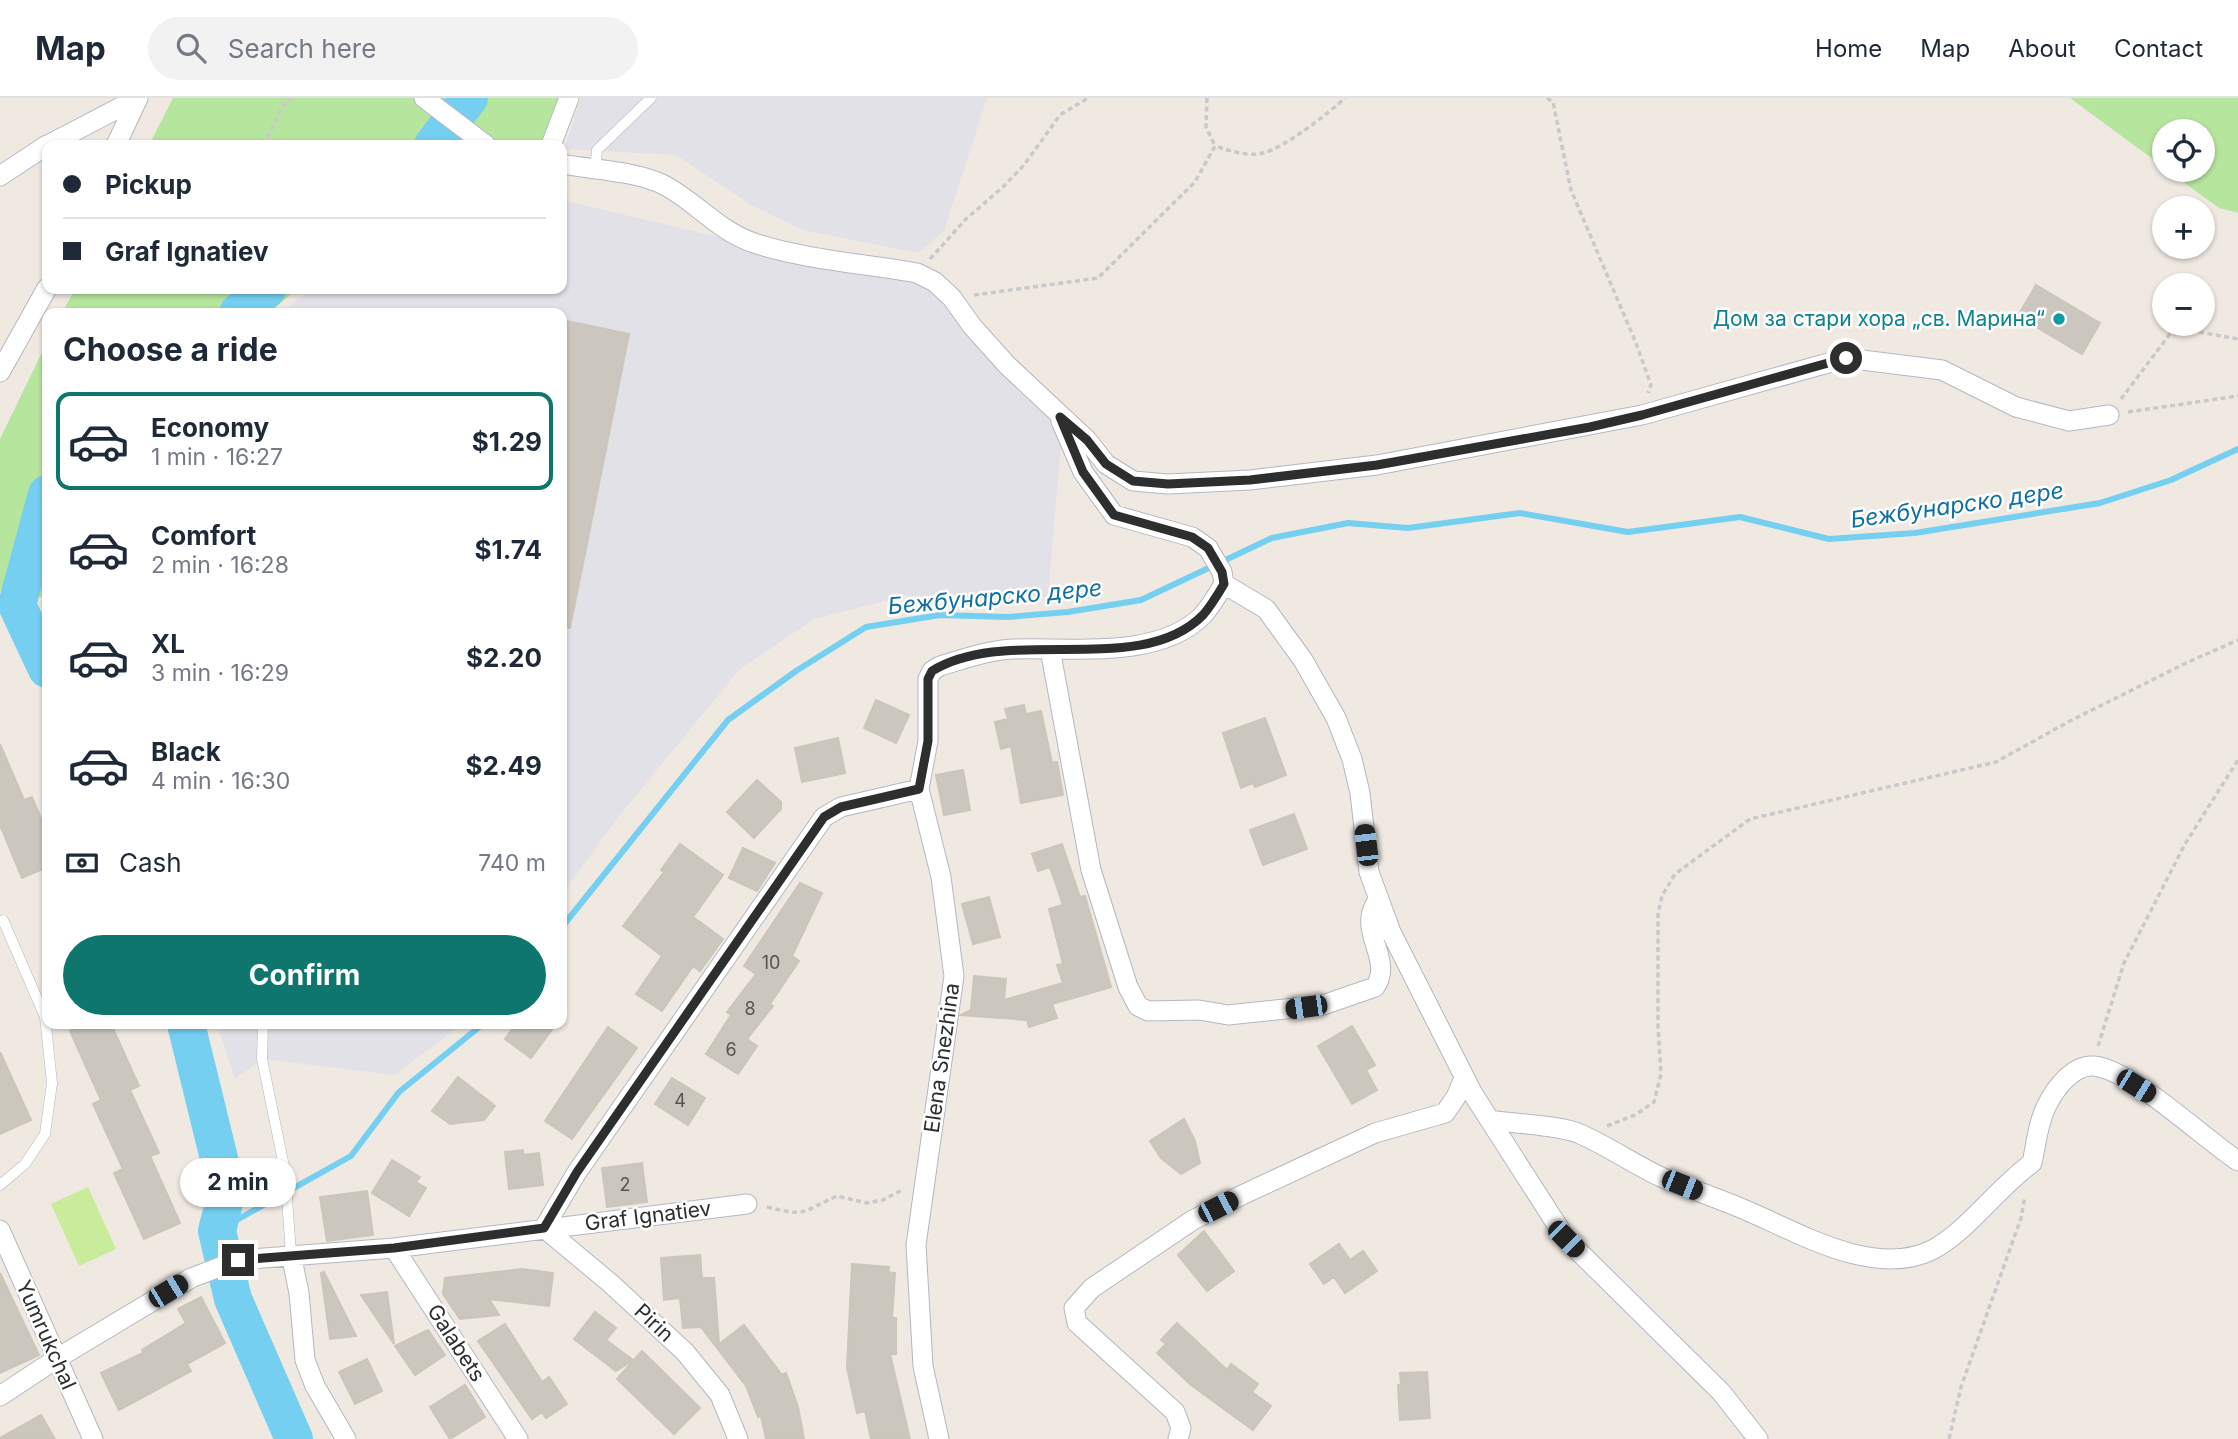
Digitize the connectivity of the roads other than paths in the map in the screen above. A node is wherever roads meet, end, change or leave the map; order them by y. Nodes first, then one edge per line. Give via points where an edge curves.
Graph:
1 (138, 98) edge
2 (569, 98) edge
3 (652, 98) edge
4 (429, 103) edge
5 (57, 140) edge
6 (118, 140) edge
7 (478, 140) edge
8 (553, 140) edge
9 (42, 148) edge
10 (567, 165) edge
11 (595, 171) junction
12 (0, 176) edge
13 (44, 294) edge
14 (0, 372) edge
15 (2109, 415) road end
16 (1060, 417) junction
17 (1223, 578) junction
18 (1050, 649) junction
19 (919, 789) junction
20 (1379, 899) junction
21 (3, 920) dead end
22 (42, 1010) edge
23 (46, 1029) edge
24 (263, 1029) edge
25 (1464, 1078) junction
26 (1491, 1120) junction
27 (2238, 1161) edge
28 (0, 1185) edge
29 (747, 1204) road end
30 (544, 1228) junction
31 (0, 1230) edge
32 (394, 1248) junction
33 (291, 1254) junction
34 (56, 1359) junction
35 (0, 1396) edge
36 (93, 1439) edge
37 (346, 1439) edge
38 (518, 1439) edge
39 (738, 1439) edge
40 (939, 1439) edge
41 (1178, 1439) edge
42 (1758, 1439) edge

1 - 5 street
1 - 6 street
2 - 8 street
3 - 11 lane via 597,150
4 - 7 street
9 - 12 street
10 - 11 street
11 - 16 street via 662,184 729,233 757,244 917,273 935,282 989,346
13 - 14 street
15 - 16 street via 2068,421 2016,407 1942,370 1846,358 1642,415 1377,465 1168,484 1133,481 1106,464
16 - 17 street via 1083,472 1114,515 1192,537 1208,548
17 - 18 street via 1202,615 1163,639
17 - 20 street via 1266,609 1303,660 1336,719 1352,759 1369,872
18 - 19 street, Elena Snezhina via 1010,649 972,656 932,671 928,679 928,741
18 - 20 street via 1091,870 1128,988 1138,1006 1148,1011 1199,1010 1228,1015 1323,1004 1375,987 1380,964 1369,923
19 - 30 street via 841,807 824,817 577,1172
19 - 40 street, Elena Snezhina via 941,877 954,976 916,1245 923,1366
20 - 25 street
21 - 22 lane
23 - 28 lane via 52,1083 45,1134 25,1164
24 - 33 lane via 262,1059 285,1171
25 - 26 street
25 - 41 street via 1445,1113 1376,1133 1193,1220 1079,1301 1074,1308 1077,1323 1175,1412 1181,1428
26 - 27 street via 1578,1133 1659,1176 1825,1246 1897,1259 1931,1250 2032,1163 2045,1108 2060,1084 2077,1070 2092,1066 2114,1072
26 - 42 street via 1566,1239 1721,1392
29 - 30 street, Graf Ignatiev
30 - 32 street, Graf Ignatiev
30 - 39 street, Pirin via 685,1352 720,1395
31 - 34 street, Yumrukchal
32 - 33 street, Graf Ignatiev
32 - 38 street, Galabets
33 - 34 street, Graf Ignatiev via 238,1260 191,1278
33 - 37 street via 305,1360
34 - 35 street, Graf Ignatiev
34 - 36 street, Yumrukchal

